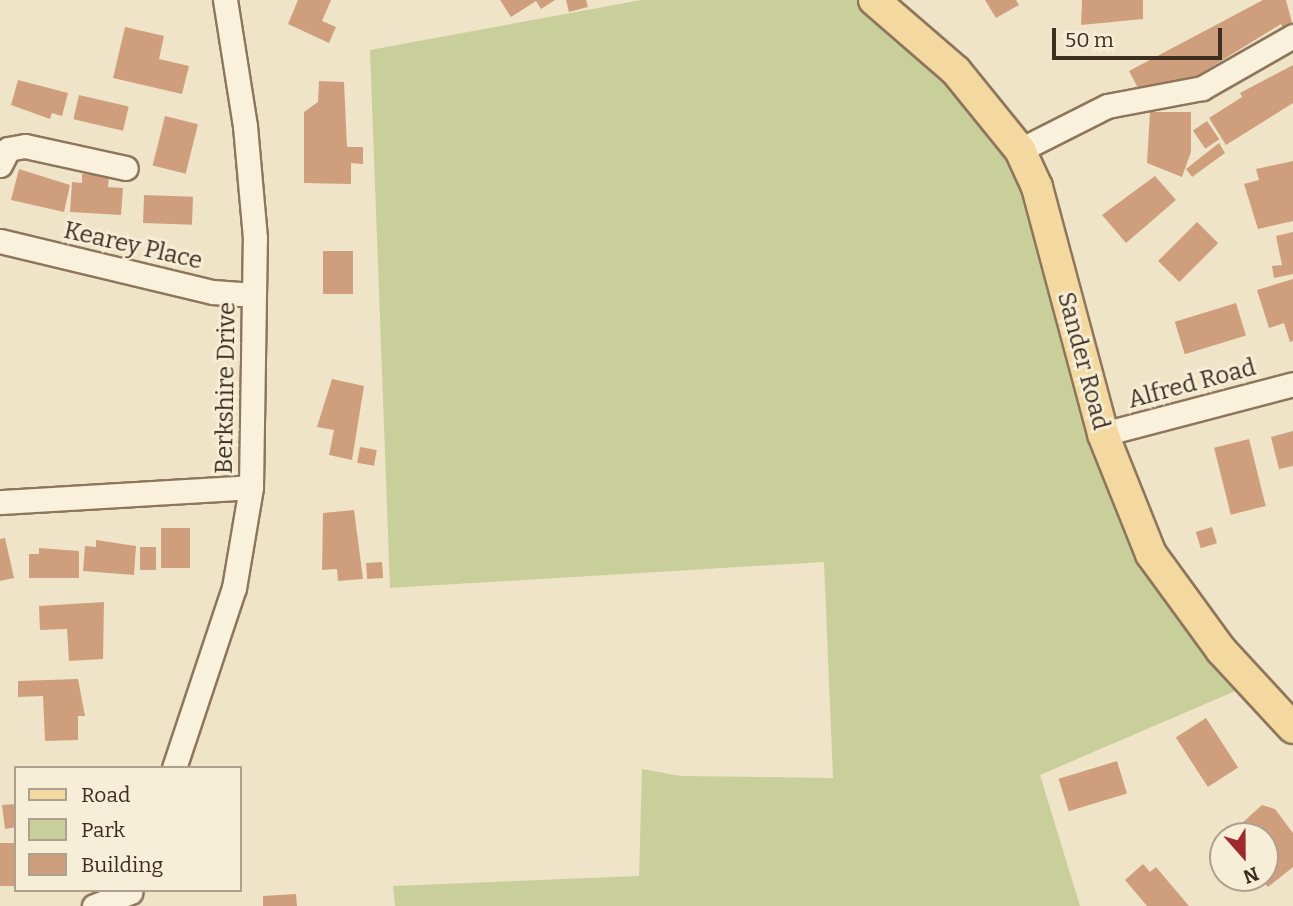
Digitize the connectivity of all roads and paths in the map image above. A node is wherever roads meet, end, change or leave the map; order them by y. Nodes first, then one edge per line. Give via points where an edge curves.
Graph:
1 (225, 0) edge
2 (874, 0) edge
3 (1293, 36) edge
4 (1020, 150) junction
5 (0, 165) edge
6 (126, 168) dead end
7 (0, 241) edge
8 (254, 295) junction
9 (1293, 384) edge
10 (1103, 434) junction
11 (251, 487) junction
12 (0, 502) edge
13 (1293, 728) edge
14 (175, 766) edge
15 (130, 896) edge
16 (94, 906) edge

1 - 8 street, Berkshire Drive via 247,139
2 - 4 main road, Sander Road via 956,71
3 - 4 street via 1202,88 1107,106
4 - 10 main road, Sander Road via 1037,187
5 - 6 street via 8,149 24,146
7 - 8 street, Kearey Place via 213,292
8 - 11 street, Berkshire Drive
9 - 10 street, Alfred Road
10 - 13 main road, Sander Road via 1123,493 1172,589
11 - 12 street
11 - 14 street, Berkshire Drive via 234,588
15 - 16 street

